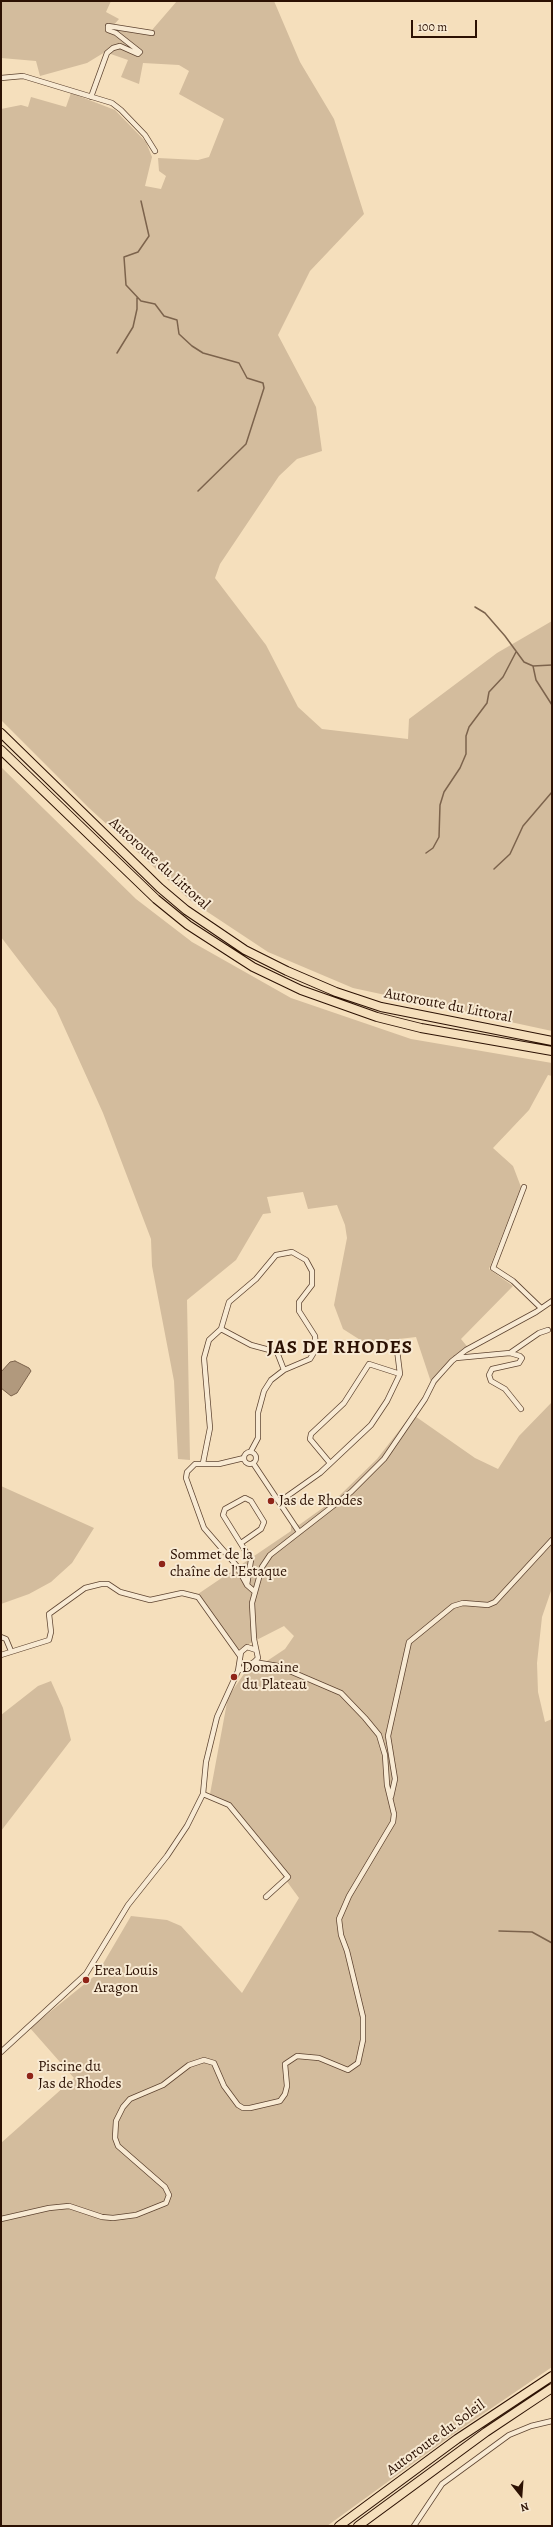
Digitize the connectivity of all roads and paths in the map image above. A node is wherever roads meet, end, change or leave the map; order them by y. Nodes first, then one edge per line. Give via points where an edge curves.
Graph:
1 (152, 33) dead end
2 (1, 78) edge
3 (92, 97) junction
4 (154, 151) dead end
5 (1, 733) edge
6 (1, 750) edge
7 (552, 1041) edge
8 (552, 1051) edge
9 (524, 1187) dead end
10 (552, 1301) edge
11 (541, 1308) junction
12 (221, 1329) junction
13 (548, 1330) dead end
14 (396, 1342) dead end
15 (510, 1353) junction
16 (456, 1358) junction
17 (284, 1370) junction
18 (400, 1374) junction
19 (521, 1409) dead end
20 (251, 1451) junction
21 (244, 1458) junction
22 (203, 1463) junction
23 (330, 1463) junction
24 (253, 1464) junction
25 (279, 1502) junction
26 (299, 1532) junction
27 (552, 1540) edge
28 (241, 1543) junction
29 (247, 1585) junction
30 (255, 1592) junction
31 (1, 1637) edge
32 (254, 1639) junction
33 (250, 1646) junction
34 (234, 1649) junction
35 (242, 1650) junction
36 (256, 1650) junction
37 (11, 1651) junction
38 (1, 1655) edge
39 (240, 1657) junction
40 (258, 1658) junction
41 (254, 1662) junction
42 (264, 1662) junction
43 (249, 1664) junction
44 (238, 1671) junction
45 (386, 1759) junction
46 (394, 1772) junction
47 (386, 1780) junction
48 (394, 1780) junction
49 (203, 1794) junction
50 (391, 1799) junction
51 (266, 1897) dead end
52 (1, 2052) edge
53 (1, 2219) edge
54 (552, 2376) edge
55 (552, 2388) edge
56 (552, 2421) edge
57 (339, 2526) edge
58 (358, 2526) edge
59 (414, 2526) edge

1 - 3 street via 108,26 108,30 116,33 140,52 138,54 120,46 113,48 107,54
2 - 3 street via 23,76
3 - 4 street via 112,103 121,110 145,135
5 - 7 highway, Autoroute du Littoral via 160,888 186,910 245,950 336,992 381,1008
6 - 8 highway, Autoroute du Littoral via 156,899 188,925 253,967 301,990 377,1017 421,1028
9 - 11 street via 493,1268 513,1281
10 - 11 street
11 - 16 street
12 - 17 street via 251,1345 277,1352
12 - 17 street via 229,1302 256,1279 271,1259 284,1252 298,1255 309,1264 312,1271 312,1285 299,1302 299,1311 315,1336 316,1348 306,1362
12 - 22 street via 209,1340 204,1358 210,1428
13 - 15 street via 539,1332
14 - 18 street
15 - 16 street
15 - 19 street via 520,1356 521,1361 492,1369 489,1379 505,1389
16 - 26 street via 434,1381 425,1399 384,1459 351,1492
17 - 20 street via 271,1380 259,1402 258,1432
18 - 23 street via 387,1401 371,1425
18 - 23 street via 369,1364 344,1403 311,1434 310,1439
20 - 21 street via 246,1453
20 - 24 street via 256,1456
21 - 22 street via 219,1464
21 - 24 street via 246,1463
22 - 29 street via 190,1467 187,1475 200,1521 236,1565
23 - 25 street
24 - 25 street
25 - 26 street
26 - 30 street via 270,1555 262,1567
27 - 46 street via 495,1602 488,1605 453,1606 409,1642 388,1736
28 - 28 street via 223,1515 225,1509 245,1498 264,1522 261,1529
28 - 29 street via 252,1560
29 - 30 street
30 - 32 street via 252,1603
31 - 37 street via 6,1640
32 - 33 street
32 - 36 street
33 - 35 street
33 - 36 street
34 - 35 street
34 - 37 street via 203,1600 182,1593 150,1600 120,1592 108,1584 85,1588 50,1614 49,1640
34 - 39 street
35 - 39 street
36 - 40 street
37 - 38 street
39 - 43 street
39 - 44 street
40 - 41 street
40 - 42 street
41 - 42 street
41 - 43 street
42 - 45 street via 341,1693 379,1735
43 - 44 street
44 - 49 street via 217,1717 206,1762
45 - 46 street
45 - 47 street
46 - 48 street
47 - 48 street via 390,1783
47 - 50 street
48 - 50 street
49 - 51 street via 229,1805 288,1877
49 - 52 street via 187,1826 167,1856 128,1904 86,1974
50 - 53 street via 393,1822 349,1896 339,1919 363,2017 362,2040 355,2066 348,2070 319,2058 297,2056 286,2064 287,2086 280,2101 243,2108 224,2086 214,2063 204,2060 189,2065 163,2085 130,2100 122,2107 116,2121 115,2138 118,2146 165,2187 169,2195 166,2203 136,2214 113,2218 69,2206
54 - 57 highway, Autoroute du Soleil via 457,2439
55 - 58 highway, Autoroute du Soleil via 486,2432
56 - 59 street via 509,2435 447,2480 437,2490

